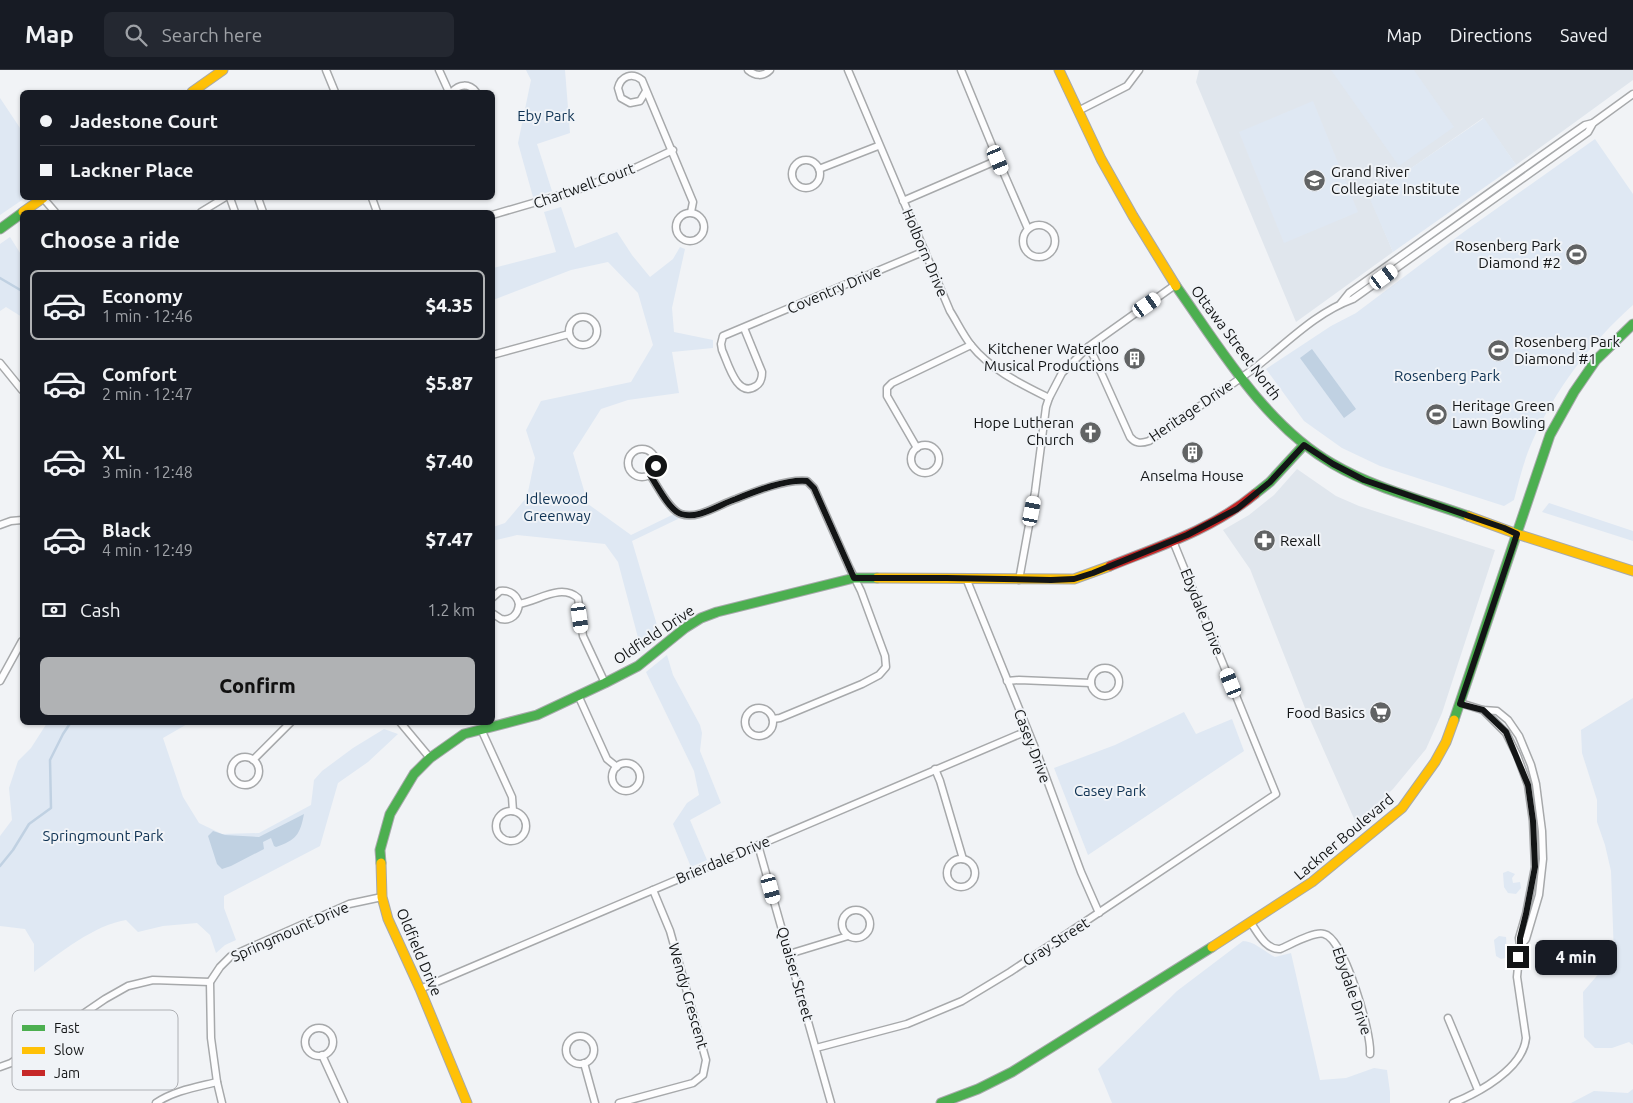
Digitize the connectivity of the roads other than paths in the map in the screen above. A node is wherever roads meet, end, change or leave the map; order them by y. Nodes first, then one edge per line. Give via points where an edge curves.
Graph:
1 (223, 70) edge
2 (326, 70) edge
3 (439, 70) edge
4 (748, 70) edge
5 (770, 70) edge
6 (848, 70) edge
7 (961, 70) edge
8 (1059, 70) edge
9 (1139, 70) edge
10 (210, 74) edge
11 (194, 90) edge
12 (334, 90) edge
13 (450, 90) edge
14 (454, 90) edge
15 (474, 90) edge
16 (646, 91) junction
17 (1632, 97) edge
18 (1078, 111) junction
19 (1593, 123) junction
20 (878, 146) junction
21 (672, 150) junction
22 (998, 160) junction
23 (1525, 166) junction
24 (819, 168) junction
25 (1530, 173) junction
26 (40, 200) edge
27 (45, 200) edge
28 (221, 200) edge
29 (903, 201) junction
30 (27, 210) edge
31 (52, 210) edge
32 (205, 210) edge
33 (691, 212) junction
34 (495, 214) edge
35 (20, 215) edge
36 (1448, 227) junction
37 (0, 229) edge
38 (1028, 229) junction
39 (925, 251) junction
40 (1175, 285) junction
41 (1633, 324) edge
42 (744, 328) junction
43 (569, 334) junction
44 (971, 345) junction
45 (1088, 347) junction
46 (495, 354) edge
47 (0, 363) edge
48 (1242, 377) junction
49 (20, 388) edge
50 (1049, 398) junction
51 (1304, 445) junction
52 (917, 448) junction
53 (650, 475) junction
54 (20, 520) edge
55 (0, 525) edge
56 (1517, 534) junction
57 (1173, 541) junction
58 (1633, 571) edge
59 (854, 578) junction
60 (966, 578) junction
61 (1019, 580) junction
62 (495, 595) edge
63 (519, 604) junction
64 (495, 615) edge
65 (20, 645) edge
66 (0, 680) edge
67 (1007, 681) junction
68 (605, 682) junction
69 (1091, 683) junction
70 (578, 695) junction
71 (1460, 704) junction
72 (1483, 710) junction
73 (773, 719) junction
74 (288, 725) edge
75 (402, 725) edge
76 (494, 725) edge
77 (495, 725) edge
78 (481, 728) junction
79 (1027, 731) junction
80 (430, 758) junction
81 (253, 760) junction
82 (617, 767) junction
83 (935, 769) junction
84 (1276, 794) joint
85 (513, 811) junction
86 (758, 845) junction
87 (963, 859) junction
88 (653, 890) junction
89 (382, 897) junction
90 (1100, 913) junction
91 (1251, 923) junction
92 (848, 936) junction
93 (1520, 946) junction
94 (789, 954) junction
95 (210, 982) junction
96 (420, 989) junction
97 (88, 1010) edge
98 (1448, 1018) dead end
99 (816, 1048) junction
100 (1370, 1054) dead end
101 (322, 1056) junction
102 (12, 1062) edge
103 (584, 1063) junction
104 (0, 1067) edge
105 (217, 1082) junction
106 (1478, 1090) junction
107 (156, 1103) edge
108 (222, 1103) edge
109 (344, 1103) edge
110 (467, 1103) edge
111 (595, 1103) edge
112 (619, 1103) edge
113 (831, 1103) edge
114 (941, 1103) edge
115 (1453, 1103) edge

1 - 10 main road
2 - 12 street
3 - 13 street
4 - 5 street via 758,75
6 - 20 street, Holborn Drive
7 - 22 street
8 - 18 main road, Ottawa Street North
9 - 18 street via 1127,86
10 - 11 main road
14 - 15 street via 463,85
16 - 16 street via 642,80 634,75 622,79 618,88 622,98 630,102 640,100
16 - 21 street
17 - 19 street, Heritage Drive
18 - 40 main road, Ottawa Street North via 1101,159
19 - 23 street, Heritage Drive via 1585,125
19 - 25 street, Heritage Drive via 1588,132
20 - 24 street
20 - 29 street, Holborn Drive
21 - 33 street via 693,202
21 - 34 street, Chartwell Court via 574,191
22 - 29 street
22 - 38 street
23 - 25 street
23 - 36 street, Heritage Drive
24 - 24 street via 813,162 803,160 794,168 793,178 800,186 809,188 820,176
25 - 36 street, Heritage Drive
26 - 30 main road
27 - 31 street
28 - 32 street
29 - 39 street, Holborn Drive
33 - 33 street via 680,216 676,226 681,238 690,241 700,237 704,228 701,218
35 - 37 main road
36 - 48 street, Heritage Drive via 1353,299 1340,304 1287,340
38 - 38 street via 1023,242 1028,253 1040,256 1051,251 1055,242 1050,230 1040,225
39 - 42 street, Coventry Drive
39 - 44 street, Holborn Drive via 950,311
40 - 45 street
40 - 48 main road, Ottawa Street North
41 - 56 main road, Lackner Boulevard via 1596,360 1550,435
42 - 42 street, Coventry Drive via 723,336 721,344 738,386 744,389 758,385 762,379
43 - 43 street via 570,324 581,316 589,317 596,325 596,337 587,345 577,344
43 - 46 street
44 - 50 street, Holborn Drive via 1017,382
44 - 52 street via 887,388 887,396
45 - 48 street, Heritage Drive via 1130,437 1138,443 1148,441
45 - 50 street via 1062,373
47 - 49 street
48 - 51 main road, Ottawa Street North
50 - 61 street
51 - 56 main road, Ottawa Street North via 1364,480
51 - 57 main road, Oldfield Drive via 1270,482 1237,509
52 - 52 street via 911,456 914,467 924,473 934,470 939,462 936,451 928,445
53 - 53 street via 656,466 654,455 645,449 635,451 629,458 631,472 639,477
53 - 59 street via 673,509 681,514 695,515 736,498 795,480 807,481 814,488
54 - 55 street
56 - 58 main road, Ottawa Street North
56 - 71 main road, Lackner Boulevard
57 - 61 main road, Oldfield Drive via 1074,579
57 - 84 street, Ebydale Drive
59 - 60 main road, Oldfield Drive
59 - 68 main road, Oldfield Drive via 701,618 638,666
59 - 73 street via 885,656 886,668 862,684
60 - 61 main road, Oldfield Drive
60 - 67 street, Casey Drive
62 - 63 street via 500,591 509,591
63 - 64 street via 516,615 510,619
63 - 68 street via 559,591 578,598 583,636
65 - 66 street
67 - 69 street
67 - 79 street, Casey Drive
68 - 70 main road, Oldfield Drive
69 - 69 street via 1095,692 1109,695 1117,690 1119,680 1113,670 1104,668 1094,674
70 - 77 main road, Oldfield Drive via 537,715
70 - 82 street via 607,759
71 - 72 street
71 - 91 main road, Lackner Boulevard via 1435,762 1402,808 1312,882
72 - 93 street via 1506,732 1528,785 1535,867
72 - 93 street via 1497,711 1519,736 1538,792 1543,859 1539,895 1526,939
73 - 73 street via 769,712 760,708 749,712 745,722 753,734 763,735 772,728
74 - 81 street
75 - 80 street
76 - 78 main road, Oldfield Drive
78 - 80 main road, Oldfield Drive via 464,734
78 - 85 street via 512,797
79 - 83 street, Brierdale Drive
79 - 90 street, Casey Drive
80 - 89 main road, Oldfield Drive via 414,774 390,814 380,850
81 - 81 street via 244,757 233,763 231,774 237,783 248,785 257,778 259,768
82 - 82 street via 612,775 616,787 627,792 637,787 640,775 636,767 629,763
83 - 86 street, Brierdale Drive
83 - 87 street
84 - 90 street, Gray Street
85 - 85 street via 503,812 496,822 497,832 508,840 518,838 526,827 523,816
86 - 88 street, Brierdale Drive
86 - 94 street, Quaiser Street
87 - 87 street via 952,863 948,870 952,884 962,887 969,885 975,874 972,864
88 - 96 street, Brierdale Drive
88 - 112 street, Wendy Crescent via 670,931 706,1060 703,1075 692,1083
89 - 95 street, Springmount Drive via 349,904 231,956
89 - 96 main road, Oldfield Drive via 388,919
90 - 99 street, Gray Street via 962,1001 906,1024
91 - 100 street, Ebydale Drive via 1274,949 1318,933 1332,938 1366,1021
91 - 114 main road, Lackner Boulevard via 1012,1072
92 - 92 street via 862,938 869,931 870,920 864,912 850,911 843,918 842,928
92 - 94 street
93 - 106 street via 1516,977 1526,1046 1505,1074
94 - 99 street, Quaiser Street
95 - 97 street via 153,980 128,986
95 - 105 street via 211,1038
96 - 110 main road, Oldfield Drive
98 - 106 street
99 - 113 street, Quaiser Street
101 - 101 street via 330,1051 332,1036 326,1029 315,1028 306,1035 305,1046 312,1054
101 - 109 street
102 - 104 street
103 - 103 street via 592,1058 593,1045 585,1037 574,1037 566,1052 572,1061
103 - 111 street
105 - 107 street via 183,1091
105 - 108 street
106 - 115 street

